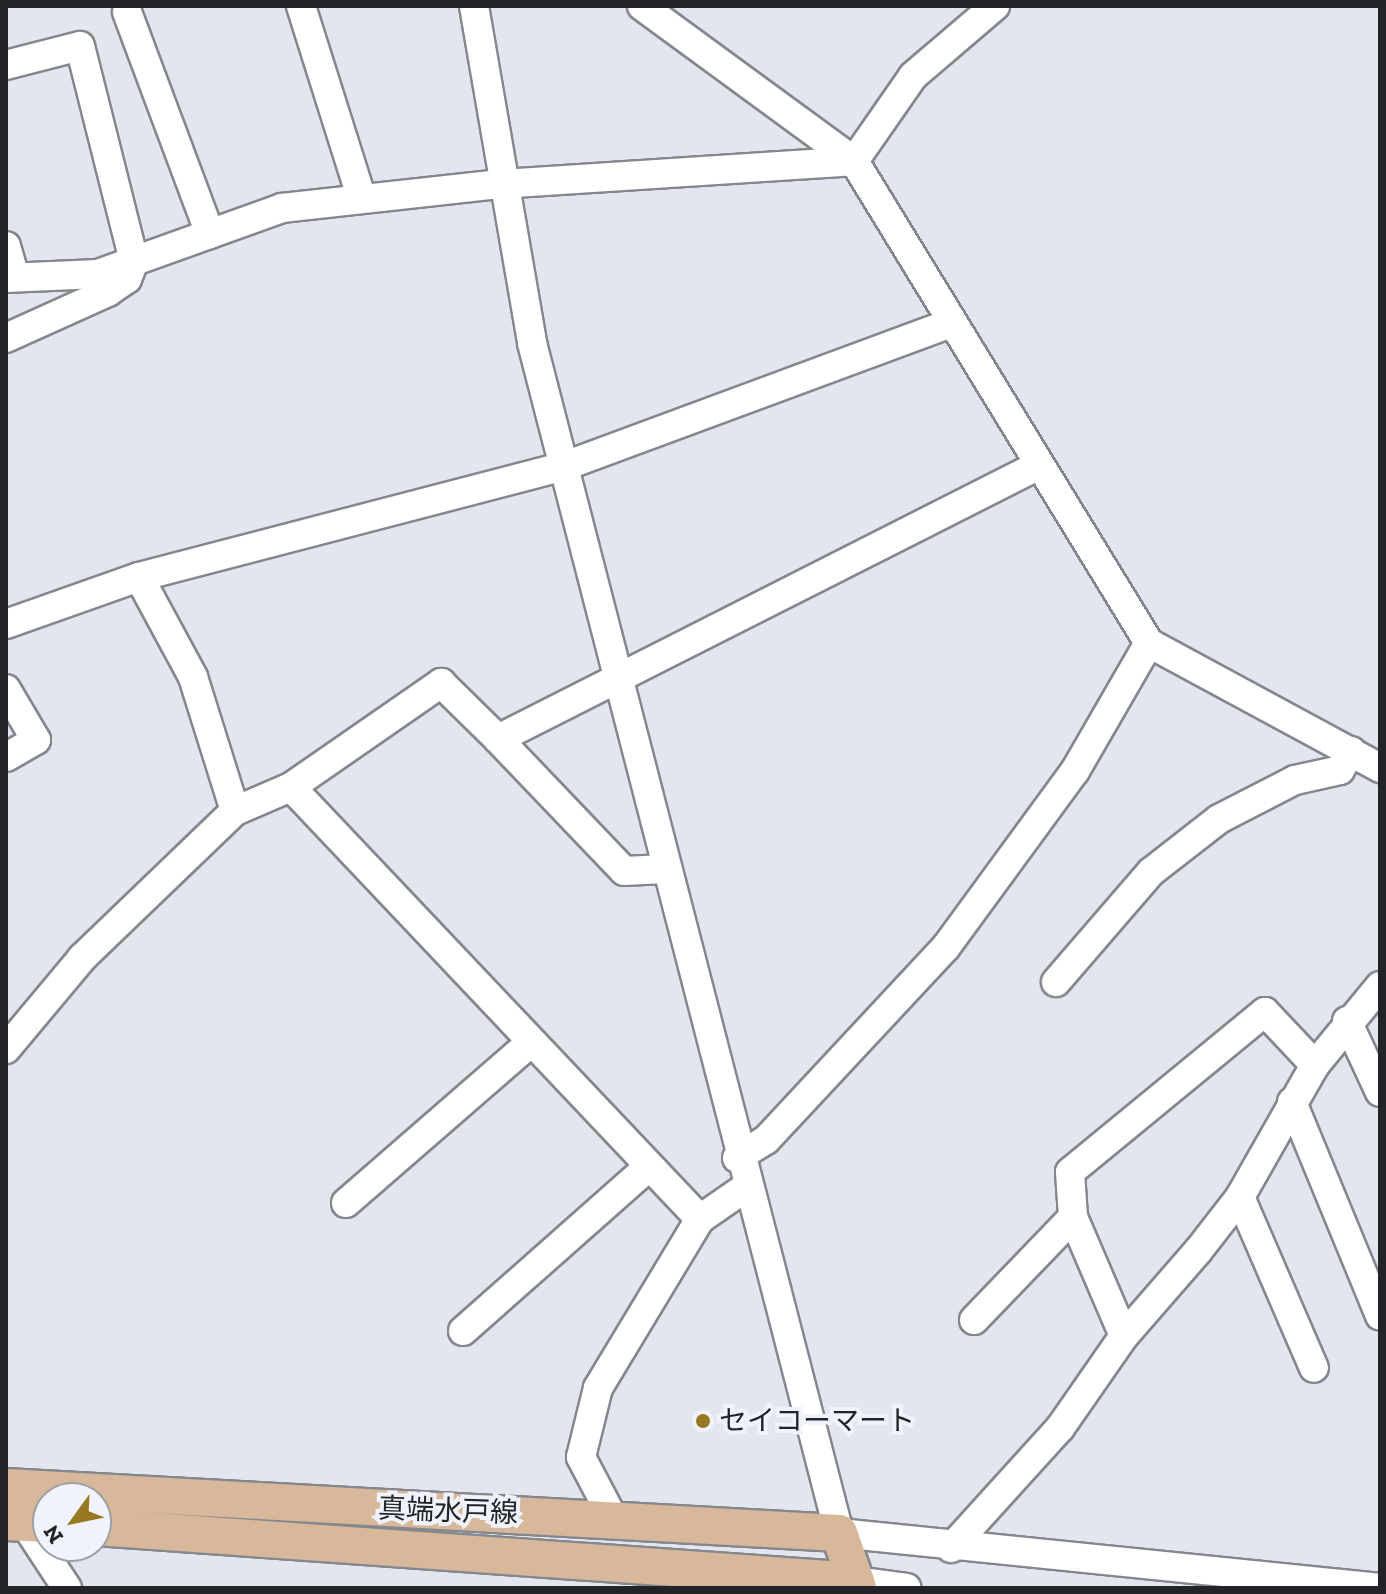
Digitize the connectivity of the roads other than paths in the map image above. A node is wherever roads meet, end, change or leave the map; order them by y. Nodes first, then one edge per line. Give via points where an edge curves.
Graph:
1 (301, 6) edge
2 (474, 6) edge
3 (642, 6) edge
4 (995, 6) edge
5 (127, 12) dead end
6 (6, 65) edge
7 (854, 161) junction
8 (501, 184) junction
9 (362, 199) junction
10 (210, 234) junction
11 (6, 246) edge
12 (134, 261) junction
13 (11, 277) edge
14 (951, 323) junction
15 (6, 338) edge
16 (1039, 465) junction
17 (562, 467) junction
18 (139, 577) junction
19 (6, 624) edge
20 (1149, 643) junction
21 (616, 681) junction
22 (6, 689) edge
23 (498, 739) junction
24 (1351, 751) junction
25 (6, 757) edge
26 (1380, 768) edge
27 (291, 787) junction
28 (235, 811) junction
29 (665, 869) junction
30 (1056, 982) dead end
31 (1380, 986) edge
32 (1347, 1021) junction
33 (531, 1042) junction
34 (6, 1049) edge
35 (1315, 1065) junction
36 (1380, 1092) edge
37 (1292, 1102) junction
38 (737, 1158) junction
39 (646, 1169) junction
40 (745, 1188) junction
41 (1240, 1197) junction
42 (346, 1203) dead end
43 (1073, 1217) junction
44 (700, 1219) junction
45 (1380, 1316) edge
46 (974, 1320) dead end
47 (463, 1331) dead end
48 (1124, 1336) junction
49 (1314, 1368) dead end
50 (6, 1487) edge
51 (21, 1517) edge
52 (613, 1518) junction
53 (112, 1528) edge
54 (839, 1533) junction
55 (951, 1548) junction
56 (857, 1585) edge
57 (67, 1588) edge
58 (907, 1588) edge
59 (1380, 1588) edge

1 - 9 street
2 - 8 street
3 - 7 street
4 - 7 street via 913,76
5 - 10 street
6 - 12 street via 80,46
7 - 8 street
7 - 14 street
8 - 9 street
8 - 17 street
9 - 10 street via 282,208
10 - 12 street
11 - 13 street
12 - 13 street via 98,274
12 - 15 street via 127,279 108,292
14 - 16 street
14 - 17 street
16 - 20 street
16 - 21 street
17 - 18 street
17 - 21 street
18 - 19 street
18 - 28 street via 193,677
20 - 24 street
20 - 38 street via 1075,771 946,947 766,1140
21 - 23 street
21 - 29 street
22 - 25 street via 36,740
23 - 27 street via 441,683
23 - 29 street via 624,871
24 - 26 street
24 - 30 street via 1340,770 1295,780 1219,819 1151,872
27 - 28 street
27 - 33 street
28 - 34 street via 82,958
29 - 38 street
31 - 32 street
32 - 35 street
32 - 36 street
33 - 39 street
33 - 42 street
35 - 37 street
35 - 43 street via 1265,1012 1070,1172
37 - 41 street
37 - 45 street
38 - 40 street
39 - 44 street
39 - 47 street
40 - 44 street
40 - 54 street
41 - 48 street
41 - 49 street
43 - 46 street
43 - 48 street
44 - 52 street via 598,1388 581,1457
48 - 55 street via 1060,1428
50 - 52 main road, 真端水戸線
51 - 57 street
52 - 54 main road, 真端水戸線
53 - 56 main road, 真端水戸線
54 - 55 street
54 - 56 main road
55 - 59 street
56 - 58 street

